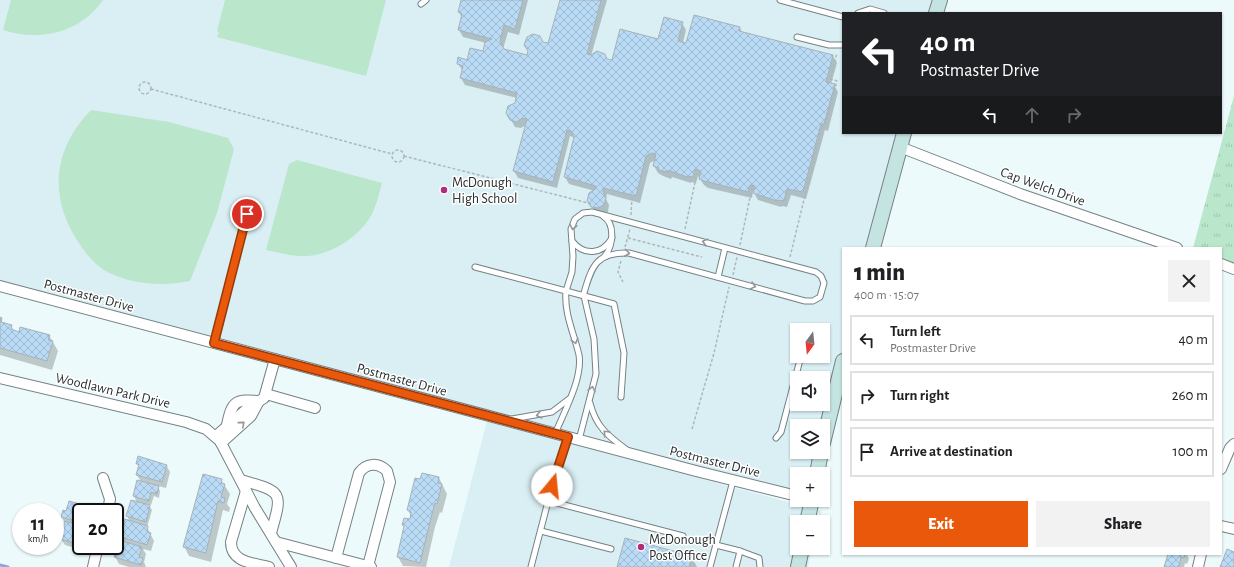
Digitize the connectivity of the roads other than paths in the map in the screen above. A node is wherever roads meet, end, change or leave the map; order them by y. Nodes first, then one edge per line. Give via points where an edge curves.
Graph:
1 (426, 0) edge
2 (780, 0) edge
3 (940, 0) edge
4 (420, 4) dead end
5 (861, 12) edge
6 (880, 12) edge
7 (936, 12) edge
8 (842, 17) edge
9 (797, 37) dead end
10 (841, 45) edge
11 (904, 134) edge
12 (900, 147) junction
13 (247, 214) dead end
14 (602, 215) junction
15 (612, 238) junction
16 (572, 240) junction
17 (873, 247) edge
18 (1174, 247) edge
19 (725, 248) junction
20 (594, 252) junction
21 (607, 252) junction
22 (614, 253) junction
23 (603, 257) junction
24 (1222, 264) edge
25 (475, 267) dead end
26 (1234, 269) edge
27 (718, 277) junction
28 (0, 286) edge
29 (566, 291) junction
30 (584, 296) junction
31 (214, 343) junction
32 (275, 359) junction
33 (799, 363) edge
34 (842, 365) edge
35 (0, 378) edge
36 (621, 397) dead end
37 (263, 398) junction
38 (570, 399) junction
39 (590, 402) junction
40 (315, 408) dead end
41 (829, 419) edge
42 (505, 420) junction
43 (556, 434) junction
44 (568, 437) junction
45 (776, 438) dead end
46 (218, 439) junction
47 (579, 440) junction
48 (1234, 444) edge
49 (634, 455) junction
50 (1222, 467) edge
51 (103, 478) dead end
52 (241, 480) junction
53 (733, 481) junction
54 (246, 491) junction
55 (790, 494) edge
56 (549, 500) junction
57 (109, 503) edge
58 (1222, 526) edge
59 (1234, 529) edge
60 (541, 531) junction
61 (683, 536) dead end
62 (274, 537) junction
63 (716, 545) junction
64 (611, 549) dead end
65 (740, 552) junction
66 (96, 555) edge
67 (801, 555) edge
68 (1200, 555) edge
69 (336, 558) junction
70 (93, 567) edge
71 (269, 567) edge
72 (291, 567) edge
73 (369, 567) edge
74 (532, 567) edge
75 (710, 567) edge
76 (736, 567) edge
77 (760, 567) edge
78 (798, 567) edge
79 (1198, 567) edge

1 - 4 lane
2 - 8 lane
3 - 7 main road
5 - 6 lane via 870,9
9 - 10 lane via 829,45
11 - 12 main road
12 - 17 main road
12 - 18 street, Cap Welch Drive via 1020,194
13 - 31 lane
14 - 15 lane via 610,224
14 -> 16 lane via 583,213 575,219 571,229
19 -> 14 lane
15 - 20 lane via 604,248
15 - 21 lane
16 - 20 lane via 580,249
16 - 29 lane via 572,272
19 - 27 lane
27 -> 19 lane via 806,301 820,297 823,290 824,283 816,272
20 - 21 lane
21 - 22 lane
21 - 23 lane
22 - 23 lane
22 -> 27 lane via 629,253
23 - 30 lane via 591,269
24 - 26 street
25 - 29 lane
28 - 31 street, Postmaster Drive
29 - 30 lane
29 -> 38 lane via 565,303 579,356 578,373
30 - 36 lane via 614,304 623,344
39 -> 30 lane via 596,374 594,339
31 - 32 street, Postmaster Drive
32 - 37 street
32 - 42 street, Postmaster Drive
33 - 45 lane via 781,432
34 - 41 main road
35 - 46 street, Woodlawn Park Drive via 194,424 206,429
37 - 40 street
37 - 46 street via 227,425
46 -> 37 street via 251,416
38 -> 42 lane via 552,412
38 - 43 lane
39 - 47 lane
49 -> 39 lane via 605,434 593,414
42 - 43 street, Postmaster Drive
43 - 44 street, Postmaster Drive
44 - 47 street, Postmaster Drive
44 - 56 lane
46 - 52 street
47 - 49 street, Postmaster Drive
48 - 50 street
49 - 53 street, Postmaster Drive
51 - 57 street
52 - 54 street
52 - 62 street via 270,489 277,495 279,505
53 - 55 street, Postmaster Drive
53 - 63 lane
54 - 62 street
54 - 71 street via 232,542 232,551 241,560
56 - 60 lane
56 - 61 lane
58 - 59 street
60 - 64 lane
60 - 74 lane
62 - 69 street
62 - 72 street
63 - 65 lane
63 - 75 lane
65 - 76 lane
65 - 77 lane via 759,558
66 - 70 street
67 - 78 main road
68 - 79 street
69 - 73 street
69 - 73 street via 359,473 367,466 379,465 387,471 390,482

